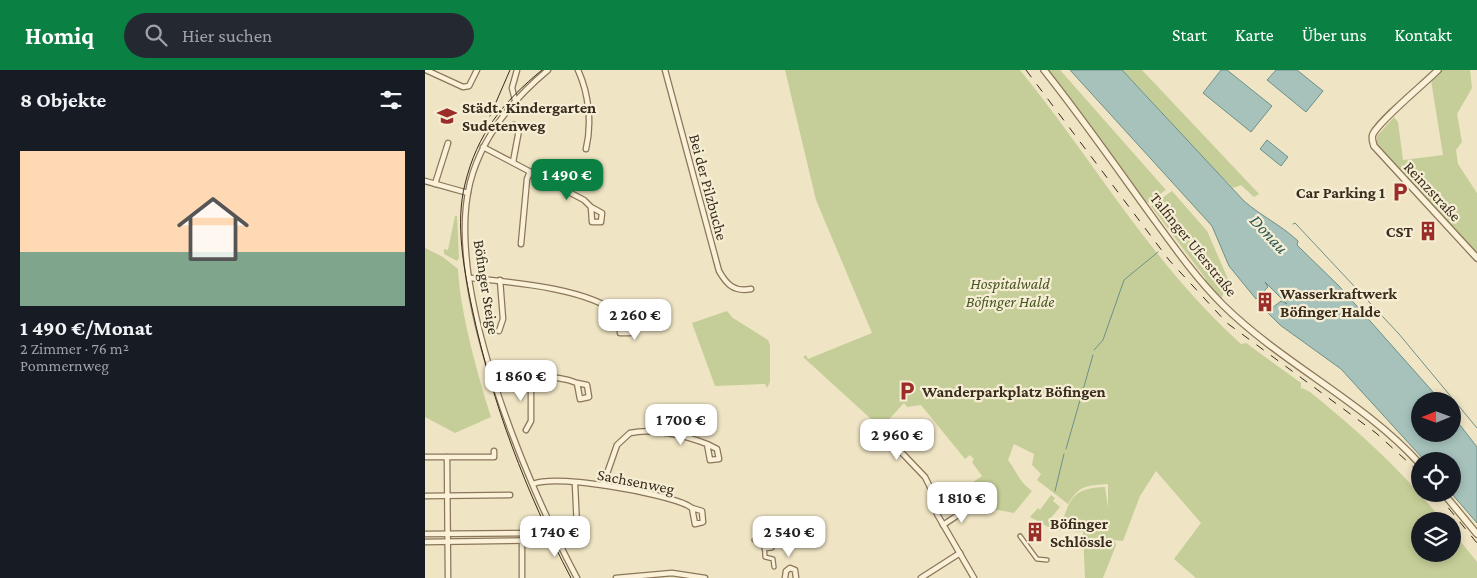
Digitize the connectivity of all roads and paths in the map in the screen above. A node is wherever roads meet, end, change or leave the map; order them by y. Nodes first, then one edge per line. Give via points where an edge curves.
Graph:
1 (426, 70) edge
2 (440, 70) edge
3 (477, 70) edge
4 (517, 70) edge
5 (548, 70) edge
6 (578, 70) edge
7 (665, 70) edge
8 (1044, 70) edge
9 (1438, 70) edge
10 (437, 76) junction
11 (515, 100) junction
12 (514, 125) dead end
13 (448, 143) dead end
14 (483, 147) junction
15 (586, 149) dead end
16 (513, 162) junction
17 (530, 172) junction
18 (425, 181) edge
19 (435, 184) junction
20 (468, 193) junction
21 (591, 207) dead end
22 (521, 244) dead end
23 (1477, 258) edge
24 (470, 278) junction
25 (500, 280) junction
26 (751, 289) dead end
27 (620, 315) dead end
28 (499, 331) dead end
29 (531, 379) junction
30 (494, 382) junction
31 (577, 383) dead end
32 (526, 430) dead end
33 (882, 432) dead end
34 (707, 444) dead end
35 (494, 451) dead end
36 (1411, 455) edge
37 (425, 457) edge
38 (447, 457) junction
39 (533, 484) junction
40 (575, 484) junction
41 (603, 485) junction
42 (510, 495) dead end
43 (425, 496) edge
44 (447, 496) junction
45 (1451, 502) edge
46 (970, 507) dead end
47 (692, 508) dead end
48 (943, 525) junction
49 (554, 532) junction
50 (425, 534) edge
51 (448, 534) junction
52 (1477, 534) edge
53 (1020, 536) dead end
54 (574, 537) dead end
55 (557, 540) junction
56 (754, 540) dead end
57 (522, 541) junction
58 (425, 542) edge
59 (448, 542) junction
60 (772, 548) dead end
61 (765, 549) junction
62 (959, 552) junction
63 (760, 558) dead end
64 (765, 558) junction
65 (1047, 560) dead end
66 (774, 566) dead end
67 (666, 576) edge
68 (657, 577) edge
69 (448, 578) edge
70 (522, 578) edge
71 (577, 578) edge
72 (619, 578) edge
73 (705, 578) edge
74 (785, 578) edge
75 (796, 578) edge
76 (921, 578) edge
77 (974, 578) edge

1 - 10 street
2 - 10 street
3 - 10 street via 469,86 463,87
4 - 11 street via 512,88
5 - 11 street, Böfinger Steige
6 - 15 street via 589,114
7 - 26 street, Bei der Pilzbuche via 719,271 733,288
8 - 36 street, Talfinger Uferstraße via 1171,242 1223,305 1276,349 1380,425
9 - 23 street, Reinzstraße via 1373,134 1372,140
11 - 14 street, Böfinger Steige
12 - 16 street via 519,130
13 - 19 street
14 - 16 street
14 - 20 street, Böfinger Steige
16 - 17 street
17 - 21 street via 572,193
17 - 22 street
18 - 19 street
19 - 20 street
20 - 24 street, Böfinger Steige via 466,227
24 - 25 street
24 - 30 street, Böfinger Steige
25 - 27 street via 525,282 580,296
25 - 28 street via 503,319
29 - 30 street
29 - 31 street via 561,379
29 - 32 street via 531,422
30 - 39 street, Böfinger Steige
33 - 48 street via 925,477
34 - 41 street via 677,436 639,431 630,433 617,445
35 - 38 street via 494,457
37 - 38 street
38 - 44 street
39 - 40 street, Sachsenweg
39 - 49 street, Böfinger Steige
40 - 41 street, Sachsenweg
40 - 54 street, Sachsenweg via 577,527
41 - 47 street, Sachsenweg via 664,497
42 - 44 street
43 - 44 street
44 - 51 street
45 - 52 street
46 - 48 street
48 - 62 street
49 - 51 street
49 - 55 street, Böfinger Steige
50 - 51 street
51 - 59 street
53 - 65 street via 1037,559
55 - 57 street
55 - 71 street, Böfinger Steige
56 - 61 street via 764,539
57 - 59 street
57 - 70 street
58 - 59 street
59 - 69 street
60 - 61 street
61 - 64 street
62 - 76 street
62 - 77 street
63 - 64 street
64 - 66 street via 773,559
67 - 68 street
67 - 73 street
68 - 72 street
74 - 75 street via 786,571 791,568 795,570

